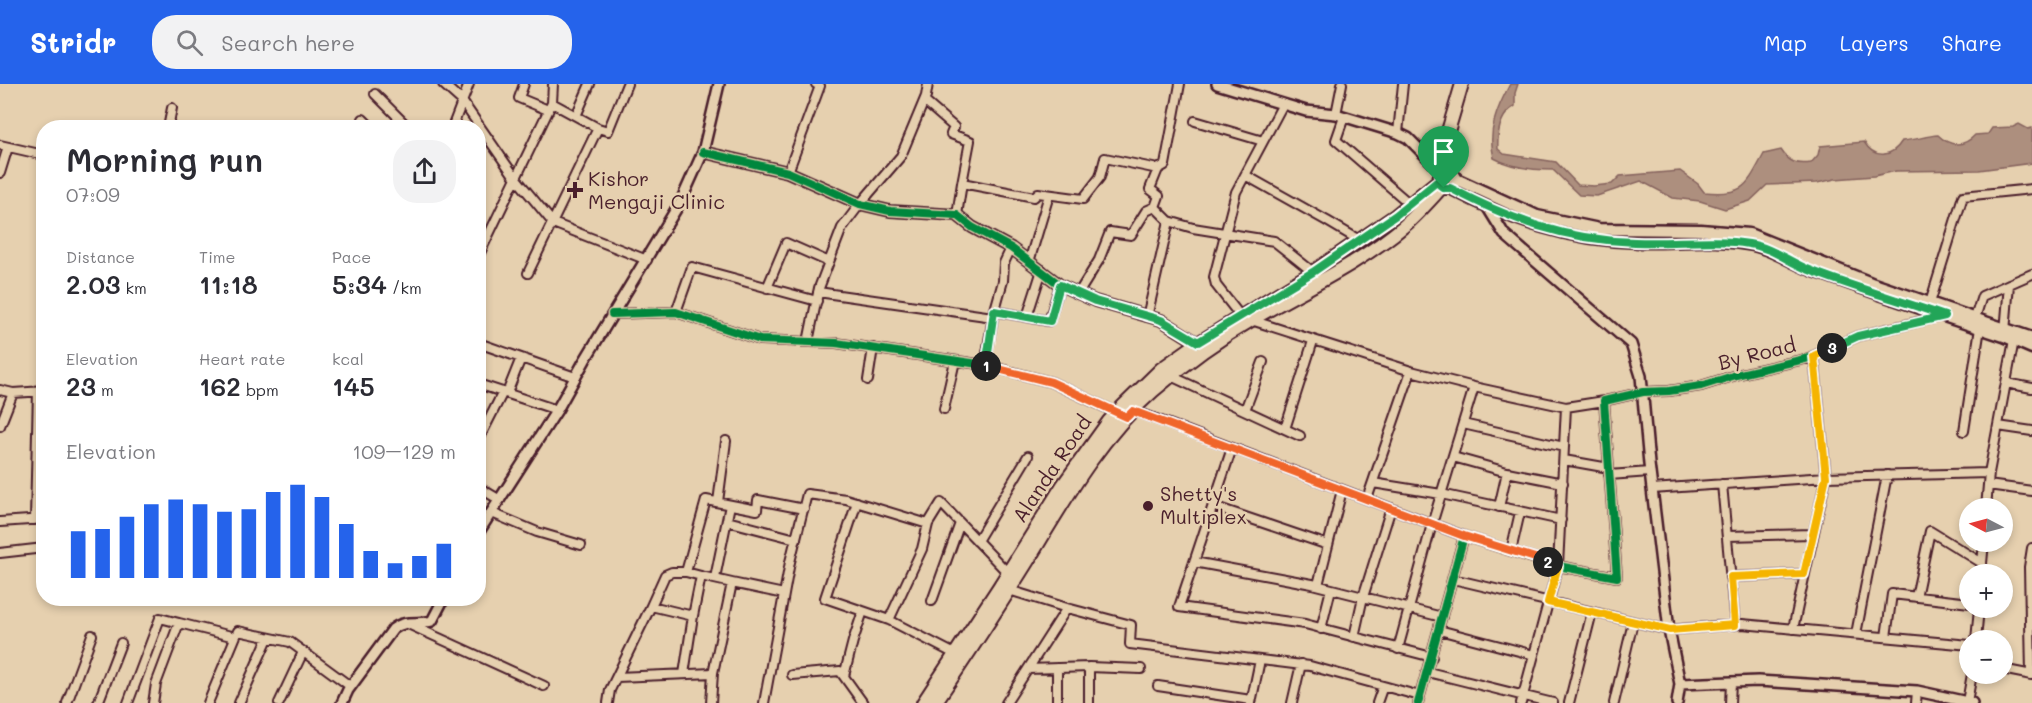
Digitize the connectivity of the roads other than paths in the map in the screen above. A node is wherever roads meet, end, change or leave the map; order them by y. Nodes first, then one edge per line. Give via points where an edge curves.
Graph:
1 (443, 84) edge
2 (469, 84) edge
3 (524, 84) edge
4 (553, 84) edge
5 (590, 84) edge
6 (627, 84) edge
7 (719, 84) edge
8 (816, 84) edge
9 (928, 84) edge
10 (1180, 84) edge
11 (1217, 84) edge
12 (1342, 84) edge
13 (1403, 84) edge
14 (1462, 84) edge
15 (375, 94) dead end
16 (462, 101) junction
17 (924, 101) junction
18 (1283, 104) junction
19 (550, 106) junction
20 (172, 108) dead end
21 (576, 116) junction
22 (1340, 116) junction
23 (170, 120) edge
24 (401, 120) edge
25 (455, 120) edge
26 (473, 120) edge
27 (1195, 121) dead end
28 (598, 128) junction
29 (1398, 133) junction
30 (486, 141) edge
31 (1263, 141) junction
32 (4, 146) edge
33 (703, 152) junction
34 (36, 153) edge
35 (1158, 170) junction
36 (0, 172) edge
37 (788, 172) junction
38 (1245, 175) junction
39 (515, 177) junction
40 (1446, 180) junction
41 (962, 183) junction
42 (2032, 189) edge
43 (1049, 195) junction
44 (860, 204) junction
45 (1155, 207) junction
46 (1414, 208) junction
47 (1488, 208) junction
48 (957, 215) junction
49 (1169, 221) junction
50 (553, 223) junction
51 (1225, 233) junction
52 (486, 240) edge
53 (1359, 240) junction
54 (1011, 248) junction
55 (647, 260) junction
56 (829, 262) junction
57 (1029, 262) junction
58 (1042, 270) junction
59 (1313, 272) junction
60 (528, 273) dead end
61 (2032, 274) edge
62 (2009, 284) junction
63 (1060, 285) junction
64 (767, 288) junction
65 (818, 292) junction
66 (1078, 294) junction
67 (817, 301) junction
68 (1930, 303) junction
69 (676, 312) junction
70 (612, 314) junction
71 (994, 314) junction
72 (1147, 316) junction
73 (1945, 316) junction
74 (1027, 317) junction
75 (1246, 318) junction
76 (1978, 323) junction
77 (2008, 335) junction
78 (2032, 338) edge
79 (1313, 341) junction
80 (808, 342) junction
81 (486, 346) edge
82 (873, 348) junction
83 (2032, 348) edge
84 (1195, 350) junction
85 (1814, 356) junction
86 (521, 358) junction
87 (955, 361) junction
88 (1263, 362) dead end
89 (985, 365) junction
90 (1411, 371) junction
91 (1171, 376) junction
92 (575, 377) junction
93 (868, 380) dead end
94 (2006, 383) junction
95 (486, 387) edge
96 (1474, 387) junction
97 (2032, 388) edge
98 (0, 390) edge
99 (36, 391) edge
100 (1642, 392) junction
101 (13, 393) junction
102 (505, 393) junction
103 (1604, 400) junction
104 (1566, 407) junction
105 (557, 410) junction
106 (944, 410) dead end
107 (1245, 410) junction
108 (1125, 411) junction
109 (1463, 424) junction
110 (0, 426) edge
111 (1998, 426) junction
112 (486, 427) edge
113 (1286, 429) junction
114 (1964, 431) dead end
115 (2032, 431) edge
116 (1300, 436) dead end
117 (726, 441) dead end
118 (1564, 447) junction
119 (1232, 448) junction
120 (1028, 456) dead end
121 (1089, 456) junction
122 (1453, 457) junction
123 (1563, 460) junction
124 (1609, 471) junction
125 (1650, 471) junction
126 (1508, 472) junction
127 (1989, 473) junction
128 (1887, 475) junction
129 (1826, 477) junction
130 (1373, 483) junction
131 (1563, 483) junction
132 (1722, 484) junction
133 (1988, 485) junction
134 (1652, 489) junction
135 (1342, 490) junction
136 (2032, 491) edge
137 (486, 492) edge
138 (1442, 494) junction
139 (1987, 498) edge
140 (1367, 499) junction
141 (500, 500) junction
142 (718, 502) junction
143 (857, 502) junction
144 (730, 505) junction
145 (1213, 506) junction
146 (1499, 507) junction
147 (1391, 508) junction
148 (804, 509) junction
149 (1520, 512) junction
150 (492, 513) junction
151 (36, 520) edge
152 (1561, 520) junction
153 (727, 521) junction
154 (0, 522) edge
155 (486, 522) edge
156 (960, 523) junction
157 (928, 524) junction
158 (1432, 524) junction
159 (1813, 534) junction
160 (1464, 536) junction
161 (1727, 536) junction
162 (796, 539) junction
163 (977, 540) junction
164 (581, 545) dead end
165 (1328, 545) junction
166 (2032, 548) edge
167 (36, 549) edge
168 (1511, 551) junction
169 (1983, 552) edge
170 (0, 553) edge
171 (1194, 562) junction
172 (1982, 563) joint
173 (1558, 566) junction
174 (686, 572) junction
175 (1008, 573) junction
176 (1804, 574) junction
177 (700, 576) junction
178 (1731, 577) junction
179 (715, 578) junction
180 (1453, 579) junction
181 (732, 583) junction
182 (1318, 585) junction
183 (1331, 589) junction
184 (1009, 590) junction
185 (784, 594) junction
186 (1364, 597) junction
187 (1916, 597) junction
188 (932, 601) dead end
189 (1548, 602) junction
190 (1959, 602) edge
191 (2031, 603) edge
192 (440, 606) edge
193 (651, 606) junction
194 (1067, 608) junction
195 (1408, 609) junction
196 (864, 611) junction
197 (1592, 612) junction
198 (693, 616) junction
199 (1442, 618) junction
200 (889, 620) junction
201 (1633, 622) junction
202 (179, 623) junction
203 (406, 623) junction
204 (1735, 625) junction
205 (1321, 628) junction
206 (1792, 629) junction
207 (1439, 630) junction
208 (1670, 630) junction
209 (1857, 634) junction
210 (92, 635) dead end
211 (1354, 637) junction
212 (1886, 637) junction
213 (235, 638) junction
214 (268, 638) junction
215 (121, 643) dead end
216 (1959, 644) edge
217 (1398, 649) junction
218 (303, 652) junction
219 (955, 654) junction
220 (1534, 655) junction
221 (1432, 657) junction
222 (1260, 660) junction
223 (1300, 664) junction
224 (1089, 667) junction
225 (1057, 668) junction
226 (1028, 669) junction
227 (1141, 669) dead end
228 (2013, 671) edge
229 (1428, 672) junction
230 (713, 673) junction
231 (684, 674) junction
232 (792, 675) dead end
233 (2032, 675) edge
234 (844, 676) junction
235 (616, 677) junction
236 (1731, 682) junction
237 (1680, 684) junction
238 (1971, 684) edge
239 (350, 686) junction
240 (544, 686) dead end
241 (1158, 686) dead end
242 (1383, 686) junction
243 (1917, 691) junction
244 (1522, 699) edge
245 (1419, 700) edge
246 (1251, 702) edge
247 (67, 703) edge
248 (98, 703) edge
249 (128, 703) edge
250 (153, 703) edge
251 (208, 703) edge
252 (239, 703) edge
253 (279, 703) edge
254 (342, 703) edge
255 (608, 703) edge
256 (711, 703) edge
257 (764, 703) edge
258 (863, 703) edge
259 (923, 703) edge
260 (935, 703) edge
261 (1006, 703) edge
262 (1057, 703) edge
263 (1089, 703) edge
264 (1292, 703) edge
265 (1377, 703) edge
266 (1553, 703) edge
267 (1569, 703) edge
268 (1614, 703) edge
269 (1677, 703) edge
270 (1730, 703) edge
271 (1916, 703) edge
272 (1970, 703) edge

1 - 16 street
2 - 16 street
3 - 19 street via 519,98
4 - 19 street
5 - 21 street
6 - 28 street via 608,130
7 - 33 street
8 - 37 street via 820,86
9 - 17 street
10 - 35 street via 1165,165
11 - 18 street
12 - 22 street
13 - 29 street
14 - 40 main road via 1446,138
15 - 24 street
16 - 25 street
16 - 26 street
17 - 41 street via 954,127 951,134 970,141
17 - 44 street via 901,156
18 - 22 street
18 - 31 street
19 - 21 street
19 - 39 street
20 - 23 street
21 - 28 street
22 - 29 street
22 - 46 street via 1336,140
27 - 31 street
28 - 50 street
29 - 40 street via 1408,138
30 - 39 street
31 - 38 street
32 - 34 street
32 - 36 street
33 - 37 street
33 - 55 street via 681,201
35 - 43 street via 1105,158 1100,177 1083,199
35 - 45 street via 1150,189 1159,196
37 - 44 street
38 - 51 street
38 - 53 street
39 - 50 street
39 - 52 street
40 - 46 main road, Alanda Road
40 - 47 main road
40 - 68 main road via 1538,216 1599,229 1749,234
41 - 43 street via 1034,197 1038,193
41 - 48 street
42 - 68 street via 1963,196
43 - 57 street
44 - 48 street via 890,212
44 - 56 street via 842,228
45 - 49 street
45 - 66 street via 1146,211 1131,235 1110,232 1100,260
46 - 53 main road, Alanda Road via 1396,215
46 - 75 main road, Alanda Road via 1402,228 1358,259
47 - 73 main road via 1597,240 1734,242 1757,246 1812,271
47 - 100 street via 1504,234 1631,344
48 - 54 street
49 - 51 street
49 - 72 street
50 - 55 street
50 - 60 street
51 - 59 street via 1274,241
51 - 75 street via 1215,282
53 - 59 main road, Alanda Road
54 - 57 street
54 - 71 street via 1004,263
55 - 70 street
56 - 64 street via 786,243
56 - 65 street
57 - 58 street
58 - 63 street
58 - 74 street
59 - 75 main road, Alanda Road
61 - 62 street
62 - 76 street via 1982,296
62 - 77 street
63 - 66 street
63 - 74 street via 1050,321
64 - 67 street
64 - 69 street via 692,267
65 - 67 street
65 - 71 street
66 - 72 street
67 - 80 street
68 - 76 main road
69 - 70 street
69 - 80 street via 760,340
70 - 92 street
71 - 74 street
71 - 89 street
72 - 84 street via 1161,320
73 - 76 main road
73 - 85 street, By Road via 1858,336
75 - 79 street
75 - 84 main road, Alanda Road
76 - 77 main road
76 - 114 street
77 - 78 main road
77 - 83 main road
77 - 94 street
79 - 90 street
79 - 113 street
80 - 82 street
81 - 86 street
82 - 87 street
82 - 93 street
84 - 91 main road, Alanda Road
84 - 108 main road, Alanda Road via 1161,369
85 - 100 street, By Road via 1701,386
85 - 129 street
86 - 92 street
86 - 102 street
87 - 89 street
87 - 106 street
88 - 107 street
89 - 108 street via 1051,382
90 - 96 street
90 - 130 street
91 - 107 street
91 - 108 main road, Alanda Road
92 - 105 street
94 - 97 street
94 - 111 street
95 - 102 street
96 - 104 street
96 - 109 street
98 - 101 street
99 - 101 street
100 - 103 street, By Road
100 - 125 street
101 - 110 street
102 - 105 street
102 - 112 street
103 - 104 street, By Road
103 - 124 street
104 - 118 street
105 - 141 street
107 - 113 street
108 - 119 street
108 - 121 main road, Alanda Road
109 - 118 street
109 - 122 street
111 - 115 street
111 - 127 street
113 - 116 street
117 - 142 street
118 - 123 street
119 - 135 street
119 - 145 street
120 - 163 street
121 - 175 main road, Alanda Road via 1063,485
121 - 184 main road, Alanda Road
122 - 126 street
122 - 138 street
123 - 124 street
123 - 131 street
124 - 125 street
124 - 173 street via 1617,577
125 - 134 street
126 - 131 street
126 - 146 street
127 - 128 street
127 - 133 street
128 - 129 street
128 - 209 street
129 - 132 street
129 - 159 street
130 - 138 street
130 - 140 street
131 - 152 street
132 - 134 street
132 - 161 street
133 - 136 street
133 - 139 street
134 - 208 street
135 - 140 street
135 - 165 street
137 - 141 street
138 - 146 street
138 - 158 street
140 - 147 street
141 - 150 street
142 - 144 street
142 - 174 street via 706,500
143 - 148 street via 807,494
143 - 157 street
143 - 196 street via 825,598
144 - 148 street via 757,510 758,500
144 - 153 street
145 - 165 street
145 - 171 street
146 - 149 street
147 - 158 street
147 - 186 street
148 - 162 street
149 - 152 street
149 - 168 street
150 - 155 street
150 - 164 street
151 - 154 street
152 - 173 street
153 - 162 street
153 - 179 street
156 - 157 street via 941,503
156 - 163 street
156 - 188 street
157 - 200 street via 922,549
158 - 160 street
158 - 195 street
159 - 161 street
159 - 176 street
160 - 168 street
160 - 180 street
161 - 178 street
162 - 185 street
163 - 175 street
165 - 182 street
166 - 191 street
167 - 170 street
168 - 173 street
169 - 172 street
171 - 182 street
171 - 205 street via 1179,608
172 - 187 street via 1930,531
173 - 189 street
174 - 177 street
174 - 193 street via 665,575
175 - 219 main road, Alanda Road
176 - 178 street
176 - 206 street
177 - 179 street
177 - 198 street
178 - 204 street
179 - 181 street
180 - 189 street
180 - 199 street
181 - 185 street
181 - 230 street
182 - 183 street
183 - 186 street
183 - 205 street
184 - 194 street
184 - 260 main road, Alanda Road
185 - 257 street
186 - 195 street
186 - 211 street
187 - 190 street
187 - 212 street via 1892,594
189 - 197 street
189 - 220 street
191 - 233 street
192 - 203 street via 432,621
193 - 198 street
193 - 235 street
194 - 222 street via 1131,625 1130,644
194 - 226 street
195 - 199 street
195 - 217 street
196 - 200 street
196 - 234 street
197 - 201 street
197 - 267 street
198 - 231 street
199 - 207 street
200 - 219 street
201 - 208 street
201 - 268 street
202 - 213 street
202 - 249 street via 160,618
202 - 250 street via 156,684
203 - 239 street via 393,629
203 - 240 street
204 - 206 street
204 - 208 street
205 - 211 street
206 - 209 street
207 - 220 street
207 - 221 street
208 - 237 street
209 - 212 street
210 - 247 street
211 - 217 street
212 - 216 street
213 - 214 street via 238,631
213 - 251 street
214 - 218 street via 290,642
214 - 252 street
215 - 248 street
217 - 221 street
218 - 239 street
218 - 253 street
219 - 259 main road, Alanda Road
220 - 244 street
221 - 229 street
222 - 223 street
222 - 246 street
223 - 242 street
223 - 264 street
224 - 225 street
224 - 227 street
224 - 263 street
225 - 226 street
225 - 262 street
226 - 261 street
228 - 233 street
229 - 244 street
229 - 245 street
230 - 231 street
230 - 256 street
231 - 235 street
232 - 234 street via 840,672
234 - 258 street
235 - 255 street
236 - 237 street
236 - 243 street
236 - 270 street
237 - 269 street
238 - 272 street
239 - 254 street
241 - 246 street
242 - 245 street
242 - 265 street
243 - 271 street
243 - 272 street
244 - 266 street

